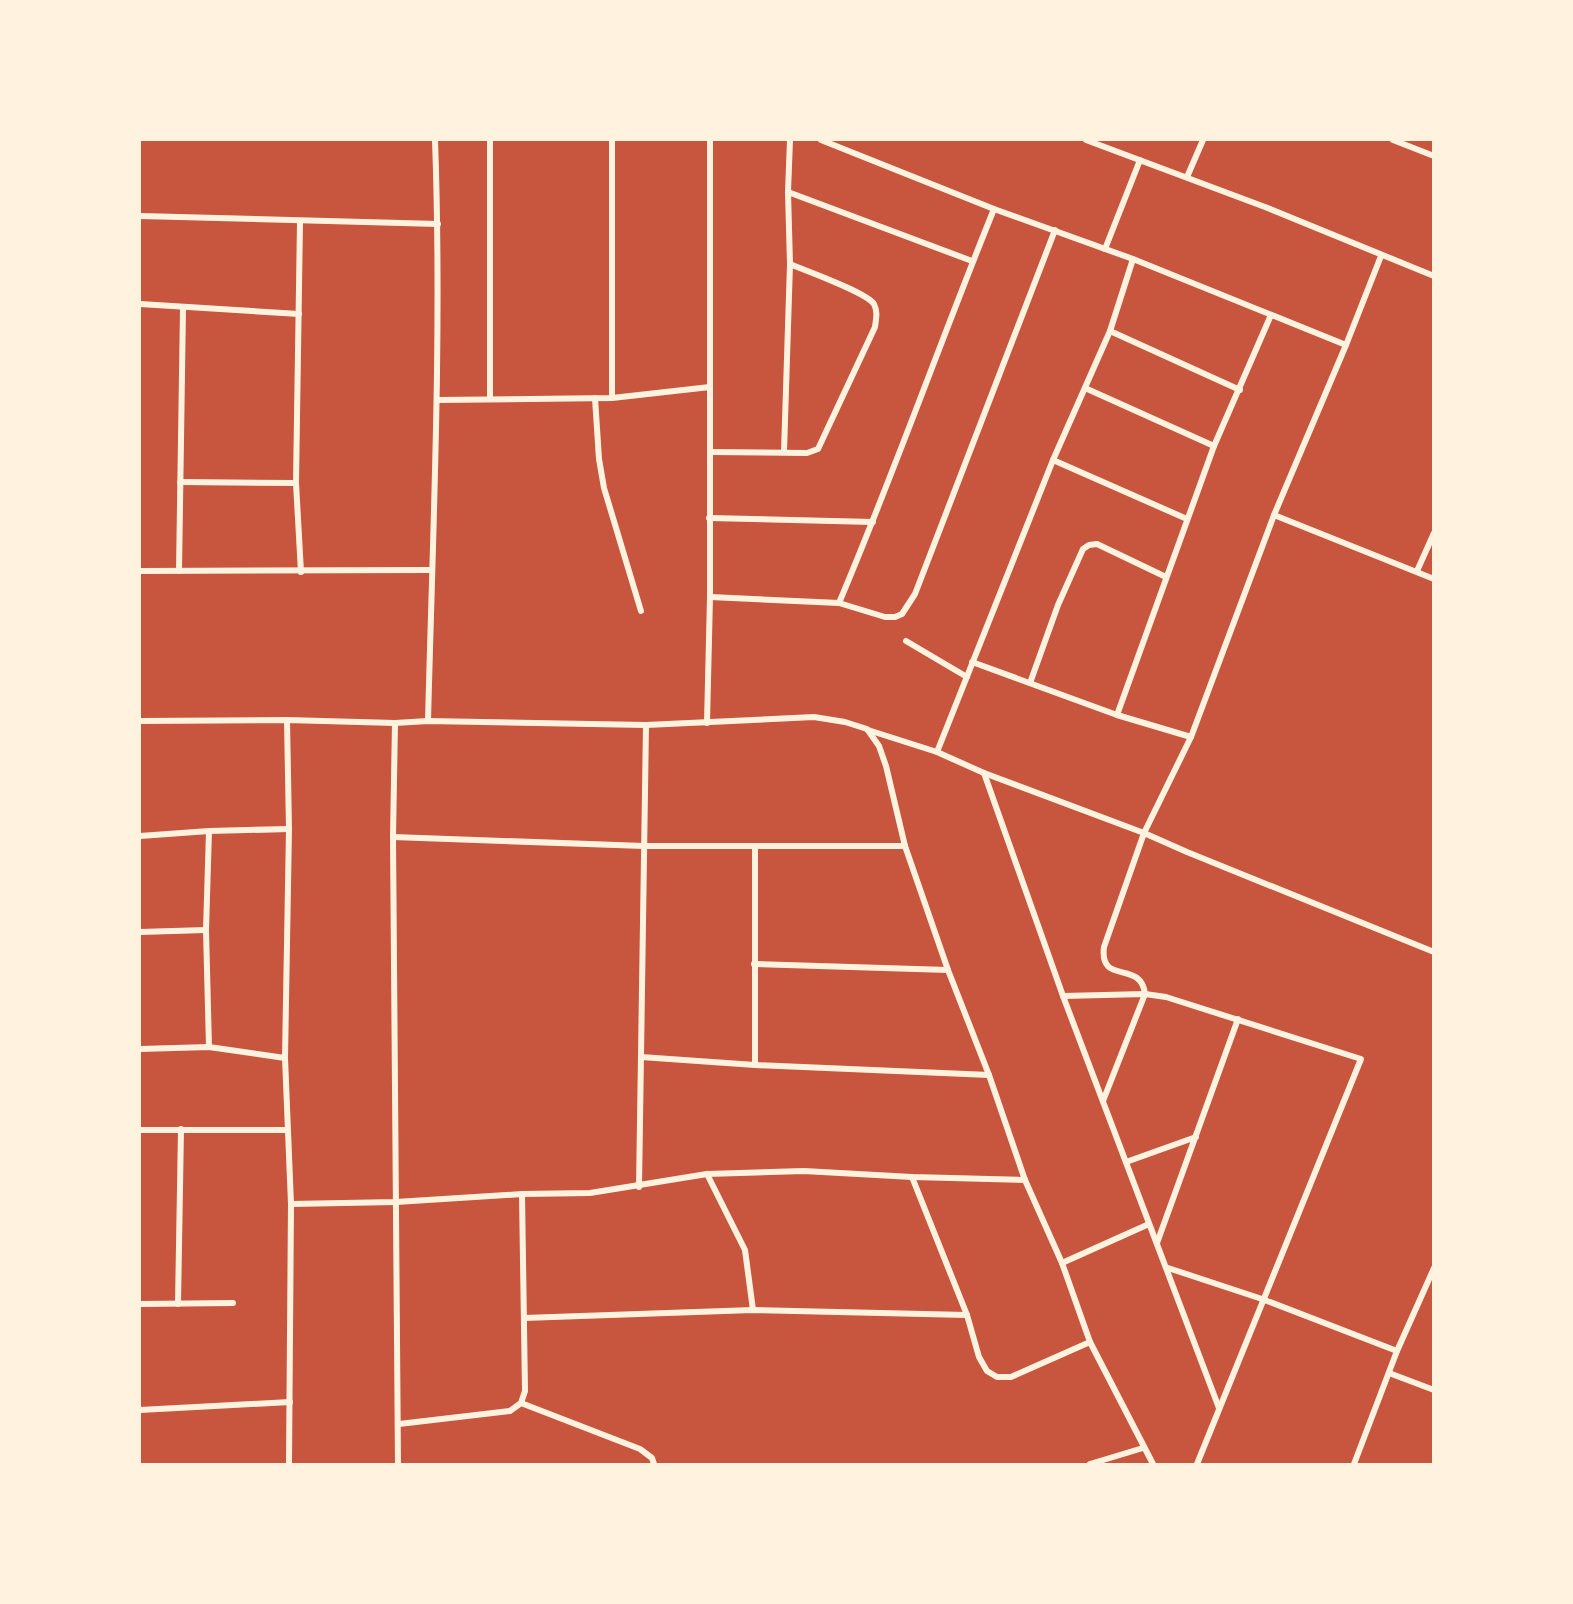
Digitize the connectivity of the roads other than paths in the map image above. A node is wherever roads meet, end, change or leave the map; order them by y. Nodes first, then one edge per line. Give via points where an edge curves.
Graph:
1 (435, 140) edge
2 (490, 140) edge
3 (612, 140) edge
4 (710, 140) edge
5 (790, 140) edge
6 (821, 140) edge
7 (1086, 140) edge
8 (1203, 140) edge
9 (1393, 140) edge
10 (1408, 142) edge
11 (1434, 156) edge
12 (1140, 160) junction
13 (1187, 177) junction
14 (788, 192) junction
15 (994, 209) junction
16 (140, 216) edge
17 (300, 222) junction
18 (438, 224) junction
19 (1055, 230) junction
20 (1105, 249) junction
21 (1381, 256) junction
22 (1133, 259) junction
23 (972, 261) junction
24 (790, 264) junction
25 (1434, 276) edge
26 (140, 304) edge
27 (183, 308) junction
28 (299, 314) junction
29 (1271, 315) junction
30 (1110, 331) junction
31 (1346, 345) junction
32 (710, 387) junction
33 (1085, 388) junction
34 (1240, 390) junction
35 (490, 398) junction
36 (595, 398) junction
37 (612, 398) junction
38 (437, 400) junction
39 (1214, 446) junction
40 (711, 452) junction
41 (784, 452) junction
42 (1053, 460) junction
43 (180, 482) junction
44 (296, 483) junction
45 (1274, 515) junction
46 (709, 518) junction
47 (1187, 519) junction
48 (873, 522) junction
49 (1434, 533) edge
50 (432, 570) junction
51 (140, 571) edge
52 (179, 571) junction
53 (1417, 571) junction
54 (301, 572) junction
55 (1166, 577) junction
56 (1434, 579) edge
57 (710, 597) junction
58 (839, 603) junction
59 (641, 611) dead end
60 (906, 641) dead end
61 (972, 662) junction
62 (966, 677) junction
63 (1030, 683) junction
64 (1117, 715) junction
65 (287, 720) junction
66 (140, 721) edge
67 (428, 721) junction
68 (394, 723) junction
69 (707, 723) junction
70 (646, 725) junction
71 (867, 729) junction
72 (1191, 737) junction
73 (937, 752) junction
74 (984, 773) junction
75 (289, 829) junction
76 (209, 831) junction
77 (1144, 833) junction
78 (140, 836) edge
79 (393, 837) junction
80 (644, 846) junction
81 (905, 846) junction
82 (755, 847) junction
83 (206, 930) junction
84 (140, 932) edge
85 (1434, 952) edge
86 (754, 964) junction
87 (948, 970) junction
88 (1145, 994) junction
89 (1063, 996) junction
90 (1238, 1019) junction
91 (209, 1047) junction
92 (140, 1049) edge
93 (641, 1057) junction
94 (285, 1058) junction
95 (755, 1065) junction
96 (989, 1075) junction
97 (1103, 1101) junction
98 (181, 1129) junction
99 (140, 1130) edge
100 (287, 1130) junction
101 (1196, 1137) junction
102 (1126, 1162) junction
103 (707, 1174) junction
104 (912, 1177) junction
105 (1025, 1180) junction
106 (639, 1187) junction
107 (522, 1194) junction
108 (396, 1202) junction
109 (291, 1204) junction
110 (1149, 1224) junction
111 (1157, 1243) junction
112 (1062, 1263) junction
113 (1167, 1268) junction
114 (1434, 1268) edge
115 (1262, 1299) junction
116 (232, 1302) dead end
117 (140, 1304) edge
118 (178, 1304) junction
119 (753, 1310) junction
120 (967, 1315) junction
121 (524, 1318) junction
122 (1090, 1342) junction
123 (1397, 1351) junction
124 (1389, 1373) junction
125 (1434, 1390) edge
126 (290, 1402) junction
127 (521, 1403) junction
128 (1219, 1408) junction
129 (140, 1410) edge
130 (399, 1424) junction
131 (1143, 1448) junction
132 (290, 1464) edge
133 (398, 1464) edge
134 (654, 1464) edge
135 (1090, 1464) edge
136 (1152, 1464) edge
137 (1197, 1464) edge
138 (1354, 1464) edge

1 - 18 street
2 - 35 street
3 - 37 street
4 - 32 street
5 - 14 street
6 - 15 street
7 - 12 street
8 - 13 street
9 - 10 street
10 - 11 street
12 - 13 street
12 - 20 street
13 - 21 street
14 - 23 street
14 - 24 street
15 - 19 street
15 - 23 street
16 - 17 street
17 - 18 street
17 - 28 street
18 - 38 street
19 - 20 street
19 - 58 street via 915,594 902,614 895,617
20 - 22 street
21 - 25 street
21 - 31 street
22 - 29 street
22 - 30 street
23 - 48 street
24 - 41 street
24 - 41 street via 859,293 873,302 877,311 875,327 818,449 807,453
26 - 27 street
27 - 28 street
27 - 43 street
28 - 44 street
29 - 31 street
29 - 34 street
30 - 33 street
30 - 34 street
31 - 45 street
32 - 37 street
32 - 40 street
33 - 39 street
33 - 42 street
34 - 39 street
35 - 36 street
35 - 38 street
36 - 37 street
36 - 59 street via 604,488
38 - 50 street
39 - 47 street
40 - 41 street
40 - 46 street
42 - 47 street
42 - 61 street
43 - 44 street
43 - 52 street
44 - 54 street
45 - 53 street
45 - 72 street
46 - 48 street
46 - 57 street
47 - 55 street
48 - 58 street
49 - 53 street
50 - 54 street
50 - 67 street
51 - 52 street
52 - 54 street
53 - 56 street
55 - 63 street via 1097,544 1083,549
55 - 64 street
57 - 58 street
57 - 69 street
60 - 62 street
61 - 62 street
61 - 63 street
62 - 73 street
63 - 64 street
64 - 72 street
65 - 66 street
65 - 68 street
65 - 75 street
67 - 68 street
67 - 70 street
68 - 79 street
69 - 70 street
69 - 71 street via 814,717
70 - 80 street
71 - 73 street
71 - 81 street via 886,766
72 - 77 street
73 - 74 street
74 - 77 street
74 - 89 street
75 - 76 street
75 - 94 street
76 - 78 street
76 - 83 street
77 - 85 street
77 - 88 street via 1103,958 1112,970 1139,978
79 - 80 street
79 - 108 street
80 - 82 street
80 - 93 street
81 - 82 street
81 - 87 street
82 - 86 street
83 - 84 street
83 - 91 street
86 - 87 street
86 - 95 street
87 - 96 street
88 - 89 street
88 - 90 street
88 - 97 street
89 - 97 street
90 - 101 street
90 - 115 street via 1361,1059
91 - 92 street
91 - 94 street
93 - 95 street
93 - 106 street
94 - 100 street
95 - 96 street
96 - 105 street
97 - 102 street
98 - 99 street
98 - 100 street
98 - 118 street
100 - 109 street
101 - 102 street
101 - 111 street
102 - 110 street
103 - 104 street via 804,1171
103 - 106 street
103 - 119 street via 745,1250
104 - 105 street
104 - 120 street
105 - 112 street
106 - 107 street via 590,1193
107 - 108 street
107 - 121 street
108 - 109 street
108 - 130 street
109 - 126 street
110 - 111 street
110 - 112 street
111 - 113 street
112 - 122 street
113 - 115 street
113 - 128 street
114 - 123 street
115 - 123 street
115 - 128 street
116 - 118 street
117 - 118 street
119 - 120 street
119 - 121 street
120 - 122 street via 979,1357 987,1371 998,1377 1011,1377
121 - 127 street via 525,1391
122 - 131 street
123 - 124 street
124 - 125 street
124 - 138 street
126 - 129 street
126 - 132 street
127 - 130 street via 510,1411
127 - 134 street via 640,1449
128 - 137 street
130 - 133 street
131 - 135 street
131 - 136 street

